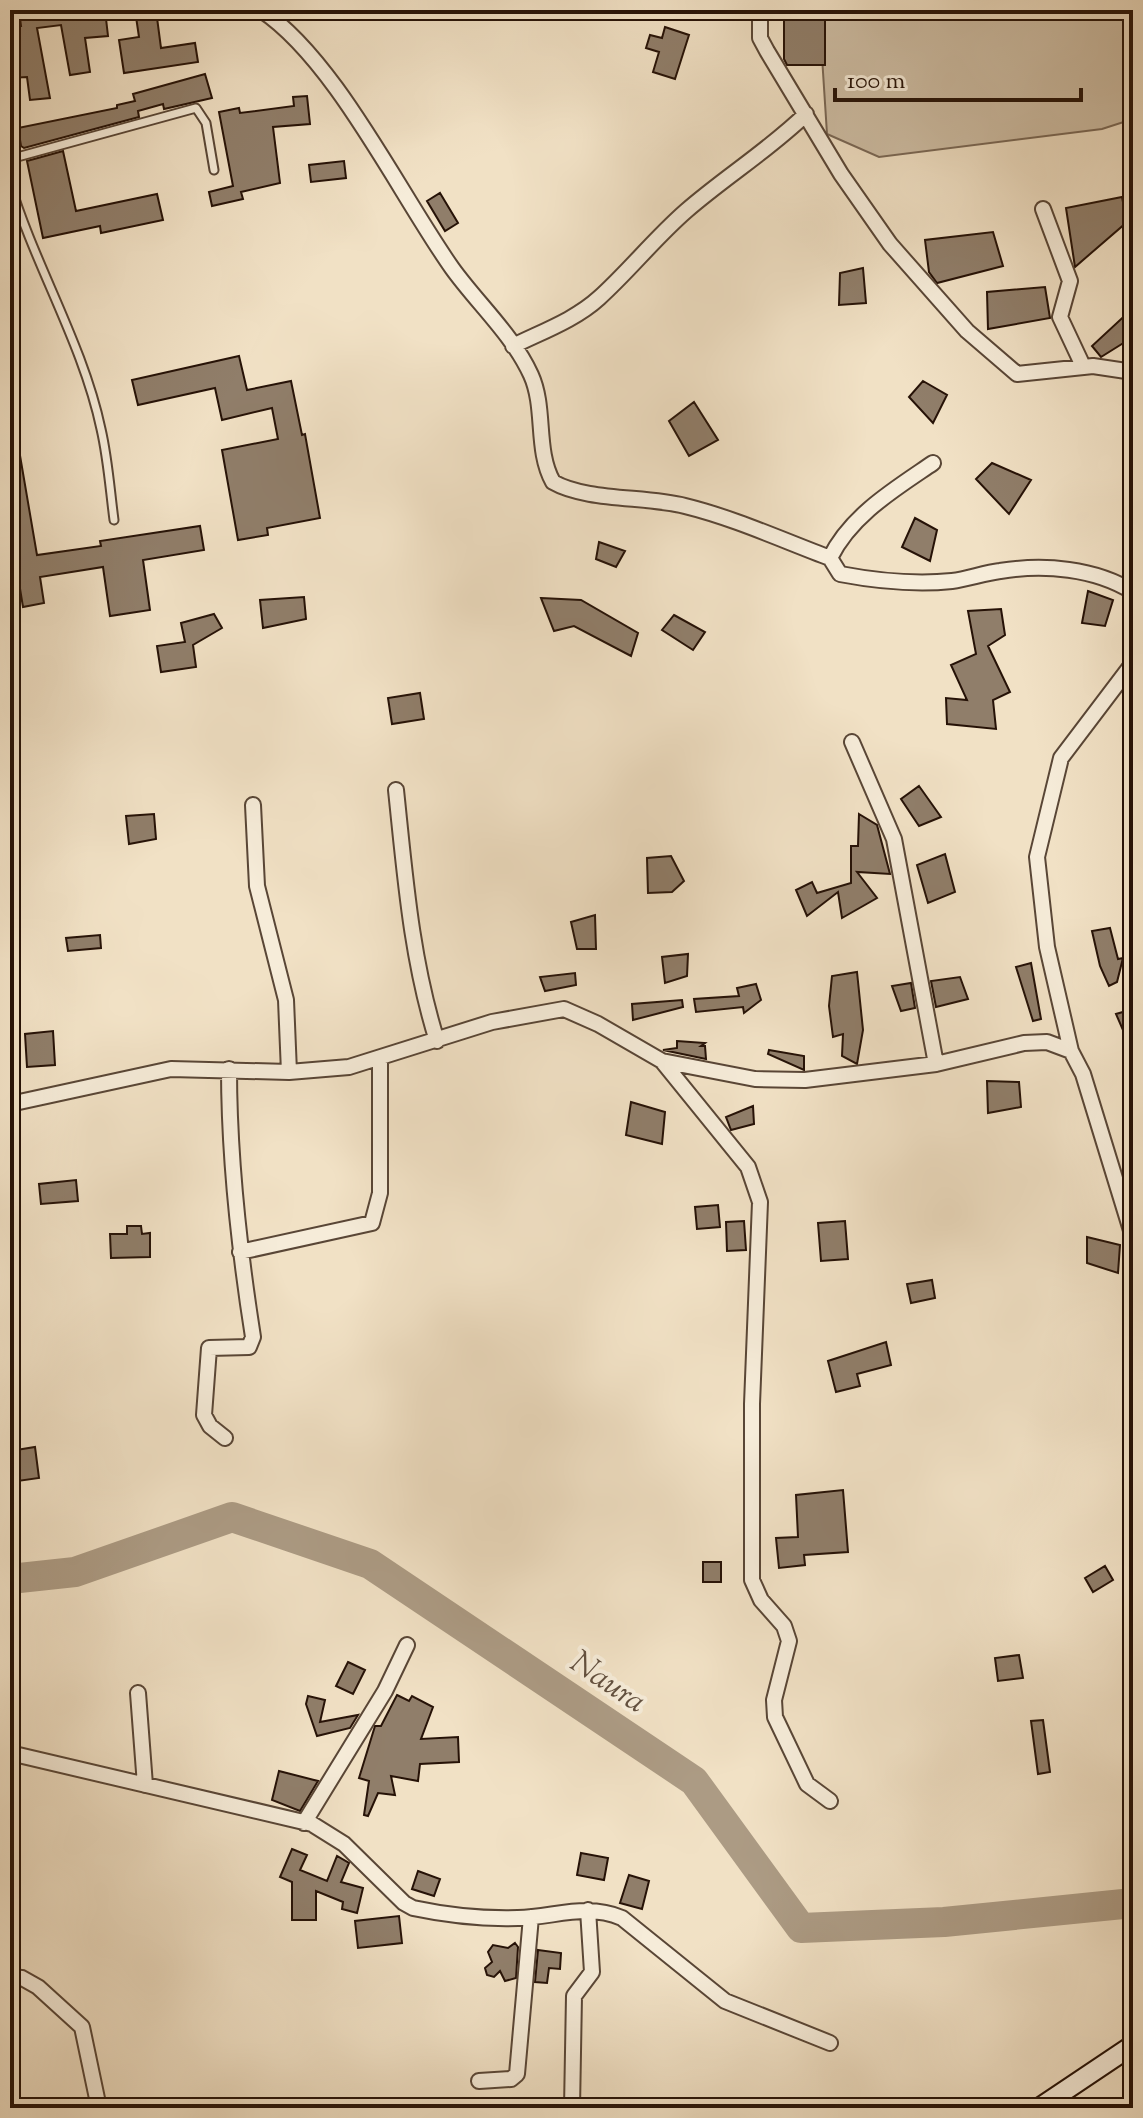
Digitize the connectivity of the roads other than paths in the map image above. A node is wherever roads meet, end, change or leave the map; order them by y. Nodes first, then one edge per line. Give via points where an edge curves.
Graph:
1 (261, 10) edge
2 (760, 10) edge
3 (806, 114) junction
4 (10, 159) edge
5 (214, 170) dead end
6 (10, 183) edge
7 (1043, 209) dead end
8 (513, 346) junction
9 (1083, 366) junction
10 (1133, 372) edge
11 (933, 463) dead end
12 (114, 520) dead end
13 (830, 558) junction
14 (1133, 592) edge
15 (1133, 663) edge
16 (852, 742) dead end
17 (396, 790) dead end
18 (253, 805) dead end
19 (437, 1041) junction
20 (1071, 1051) junction
21 (380, 1058) junction
22 (662, 1061) junction
23 (936, 1064) junction
24 (229, 1069) junction
25 (289, 1072) junction
26 (10, 1104) edge
27 (1133, 1237) edge
28 (240, 1252) junction
29 (225, 1438) dead end
30 (407, 1645) dead end
31 (138, 1693) dead end
32 (10, 1753) edge
33 (145, 1785) junction
34 (830, 1801) dead end
35 (304, 1823) junction
36 (588, 1910) junction
37 (531, 1917) junction
38 (10, 1977) edge
39 (830, 2043) dead end
40 (1133, 2045) edge
41 (479, 2081) dead end
42 (1042, 2107) edge
43 (99, 2108) edge
44 (572, 2108) edge

1 - 8 street via 327,79 452,268
2 - 3 street via 760,38
3 - 8 street via 688,209 598,299
3 - 9 street via 890,244 995,358 1027,375
4 - 5 lane via 196,108 206,123
6 - 12 lane via 101,428
7 - 9 street via 1070,281 1060,317
8 - 13 street via 536,391 553,482 573,490 688,506
9 - 10 street
11 - 13 street via 871,506
13 - 14 street via 840,574 877,581 955,581 1036,568 1084,573
15 - 20 street via 1061,758 1037,857 1047,947
16 - 23 street via 894,839
17 - 19 street via 410,931
18 - 25 street via 257,886 286,1000
19 - 21 street
19 - 22 street via 492,1022 564,1009
20 - 23 street via 1047,1042 1024,1043
20 - 27 street via 1087,1086
21 - 25 street via 349,1067
21 - 28 street via 380,1193 372,1223
22 - 23 street via 755,1079 805,1080
22 - 34 street via 748,1167 760,1202 752,1580 789,1641 774,1700 775,1717 807,1784
24 - 25 street
24 - 26 street via 152,1071
24 - 28 street
28 - 29 street via 253,1343 241,1348 212,1346 208,1354 204,1415
30 - 35 street
31 - 33 street
32 - 33 street
33 - 35 street
35 - 37 street via 333,1836 413,1908
36 - 37 street
36 - 39 street via 622,1918 725,2001
36 - 44 street via 592,1972 574,1996
37 - 41 street via 517,2074
38 - 43 street via 38,1987 82,2027
40 - 42 street

